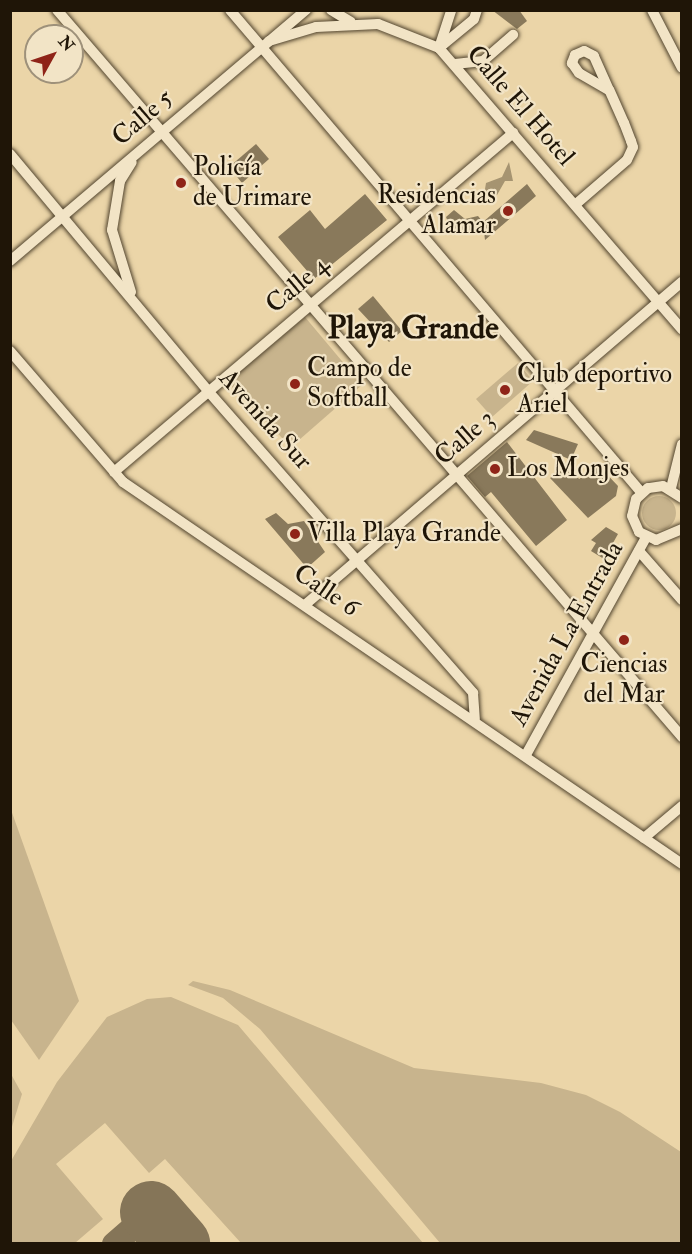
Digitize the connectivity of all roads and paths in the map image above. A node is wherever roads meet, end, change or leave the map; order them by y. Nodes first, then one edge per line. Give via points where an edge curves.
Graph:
1 (57, 10) edge
2 (230, 10) edge
3 (306, 10) edge
4 (331, 10) edge
5 (452, 10) edge
6 (477, 10) edge
7 (652, 10) edge
8 (354, 23) junction
9 (513, 35) dead end
10 (264, 44) junction
11 (439, 48) junction
12 (455, 64) junction
13 (681, 68) edge
14 (609, 90) dead end
15 (163, 131) junction
16 (513, 133) junction
17 (10, 154) edge
18 (136, 154) junction
19 (576, 204) junction
20 (64, 216) junction
21 (409, 221) junction
22 (10, 261) edge
23 (681, 282) edge
24 (659, 300) junction
25 (134, 301) junction
26 (310, 305) junction
27 (681, 330) edge
28 (10, 351) edge
29 (555, 389) junction
30 (208, 391) junction
31 (681, 444) edge
32 (114, 472) junction
33 (455, 476) junction
34 (671, 488) junction
35 (641, 492) junction
36 (681, 498) edge
37 (679, 535) edge
38 (646, 537) junction
39 (639, 551) junction
40 (360, 560) junction
41 (681, 600) edge
42 (306, 604) junction
43 (591, 634) junction
44 (475, 719) junction
45 (681, 737) edge
46 (527, 753) junction
47 (681, 806) edge
48 (644, 838) junction
49 (681, 864) edge

1 - 15 street
2 - 10 street
3 - 10 street, Calle 5
4 - 8 street
5 - 11 street
6 - 11 street via 474,19
7 - 13 street
8 - 10 street, Calle El Hotel via 316,27
8 - 11 street, Calle El Hotel via 406,32
9 - 12 street via 483,60
10 - 15 street, Calle 5
10 - 21 street
11 - 12 street, Calle El Hotel
12 - 16 street, Calle El Hotel
14 - 19 street via 633,150
15 - 18 street, Calle 5
15 - 26 street
16 - 19 street, Calle El Hotel
16 - 21 street, Calle 4
17 - 20 street, Avenida Sur
18 - 20 street, Calle 5
18 - 25 street via 120,181 112,230
19 - 24 street, Calle El Hotel
20 - 22 street, Calle 5
20 - 25 street, Avenida Sur
21 - 26 street, Calle 4
21 - 29 street
23 - 24 street, Calle 3
24 - 27 street, Calle El Hotel
24 - 29 street, Calle 3
25 - 30 street, Avenida Sur
26 - 30 street, Calle 4
26 - 33 street
28 - 32 street, Calle 6
29 - 33 street, Calle 3
29 - 35 street
30 - 32 street, Calle 4
30 - 40 street, Avenida Sur
31 - 34 street
32 - 42 street, Calle 6
33 - 40 street, Calle 3
33 - 43 street
34 - 35 street via 656,486
34 - 36 street
35 - 38 street via 632,516
37 - 38 street via 656,540
38 - 39 street, Avenida La Entrada
39 - 41 street
39 - 43 street, Avenida La Entrada
40 - 42 street, Calle 3
40 - 44 street, Avenida Sur via 473,693
42 - 44 street, Calle 6
43 - 45 street
43 - 46 street, Avenida La Entrada
44 - 46 street, Calle 6
46 - 48 street, Calle 6
47 - 48 street
48 - 49 street, Calle 6

